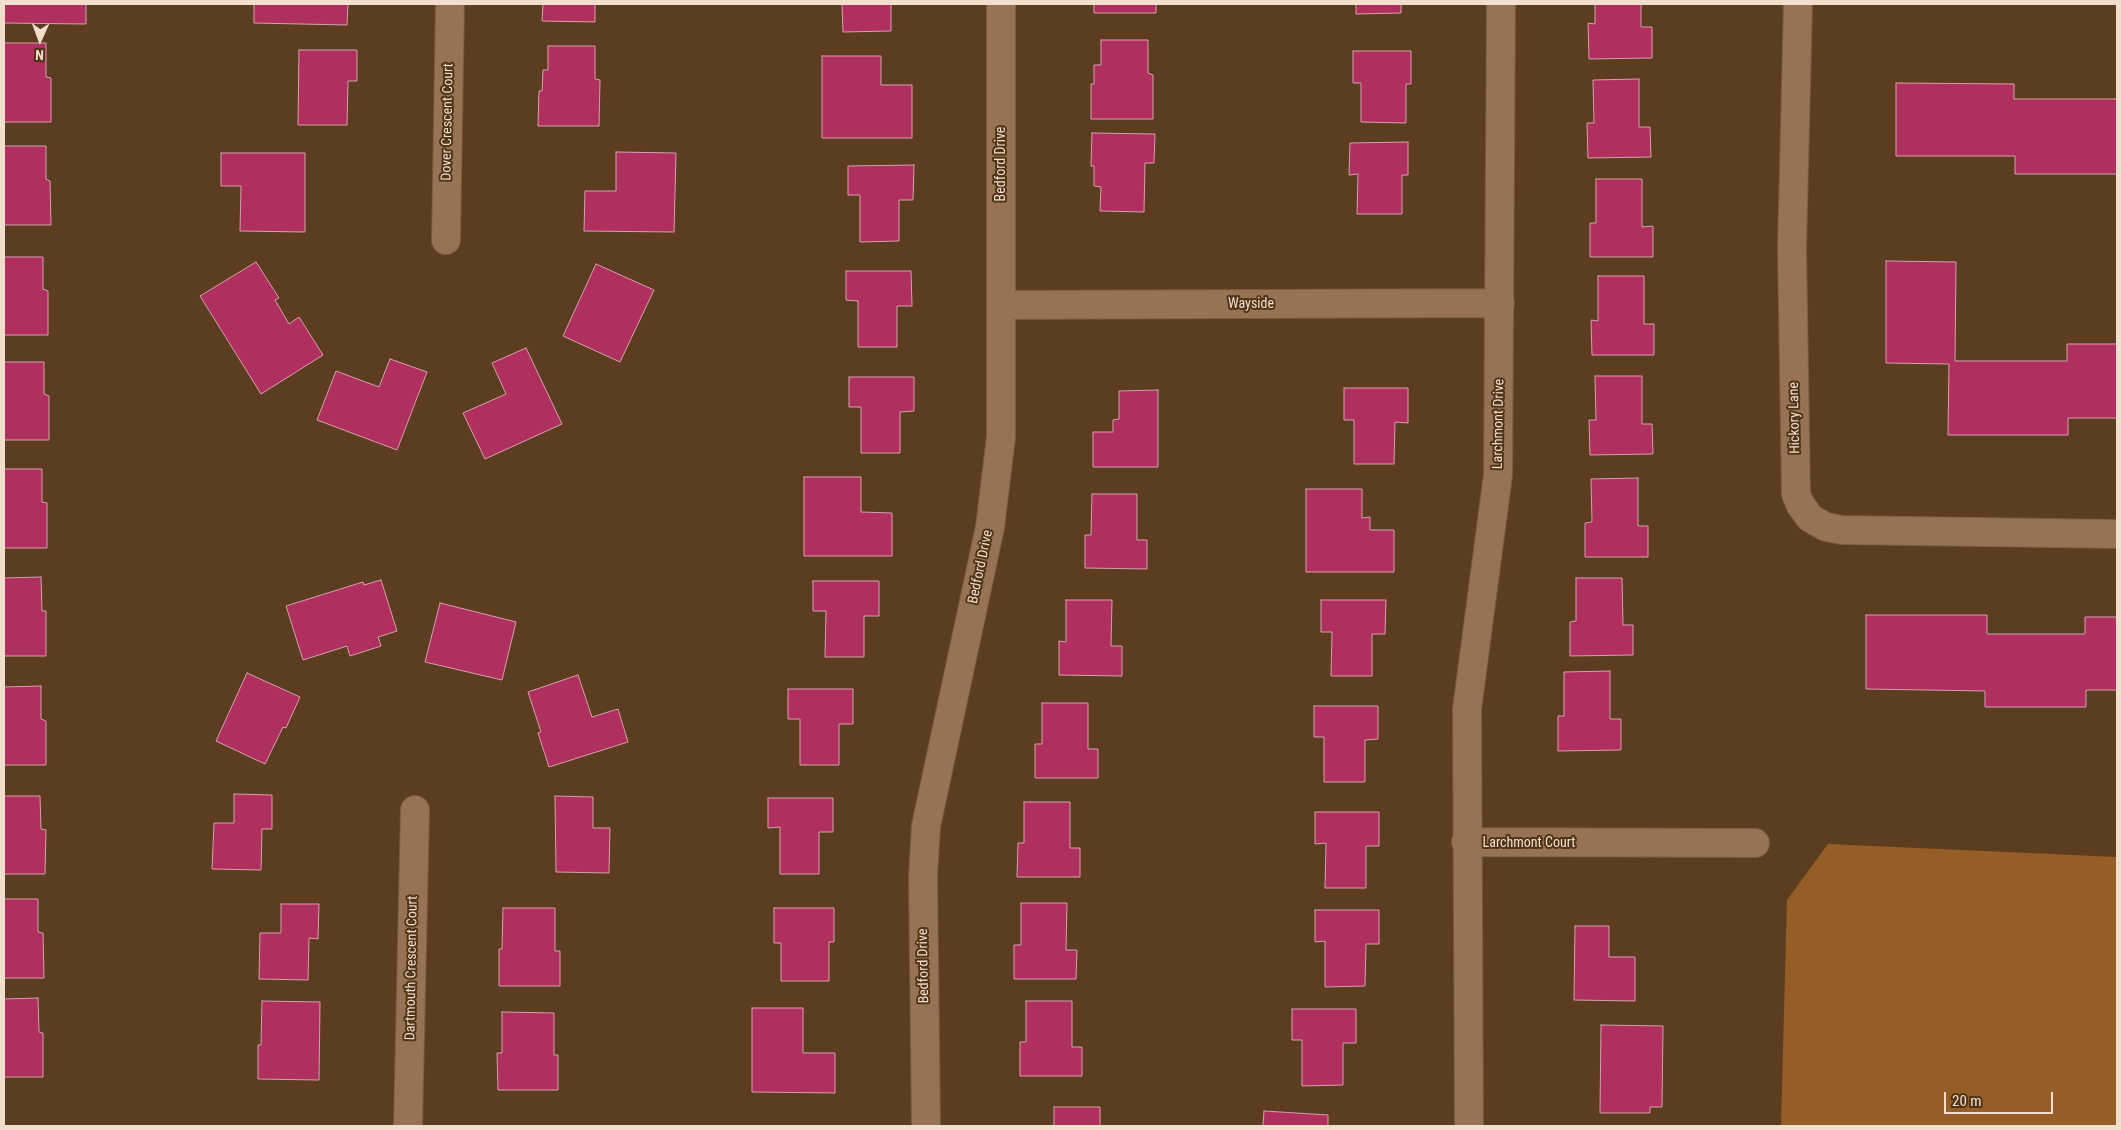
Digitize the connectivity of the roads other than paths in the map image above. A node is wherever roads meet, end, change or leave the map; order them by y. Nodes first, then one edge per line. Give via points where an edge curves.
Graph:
1 (450, 4) edge
2 (1001, 4) edge
3 (1501, 4) edge
4 (1798, 4) edge
5 (446, 240) dead end
6 (1500, 303) junction
7 (1002, 305) junction
8 (2117, 534) edge
9 (415, 810) dead end
10 (1466, 842) junction
11 (1755, 843) dead end
12 (408, 1126) edge
13 (926, 1126) edge
14 (1468, 1126) edge

1 - 5 street, Dover Crescent Court
2 - 7 street, Bedford Drive
3 - 6 street, Larchmont Drive
4 - 8 street, Hickory Lane via 1792,248 1796,494 1800,504 1810,518 1826,527 1842,530
6 - 7 street, Wayside
6 - 10 street, Larchmont Drive via 1498,475 1467,709
7 - 13 street, Bedford Drive via 1001,437 997,482 926,826 923,876
9 - 12 street, Dartmouth Crescent Court
10 - 11 street, Larchmont Court
10 - 14 street, Larchmont Court

